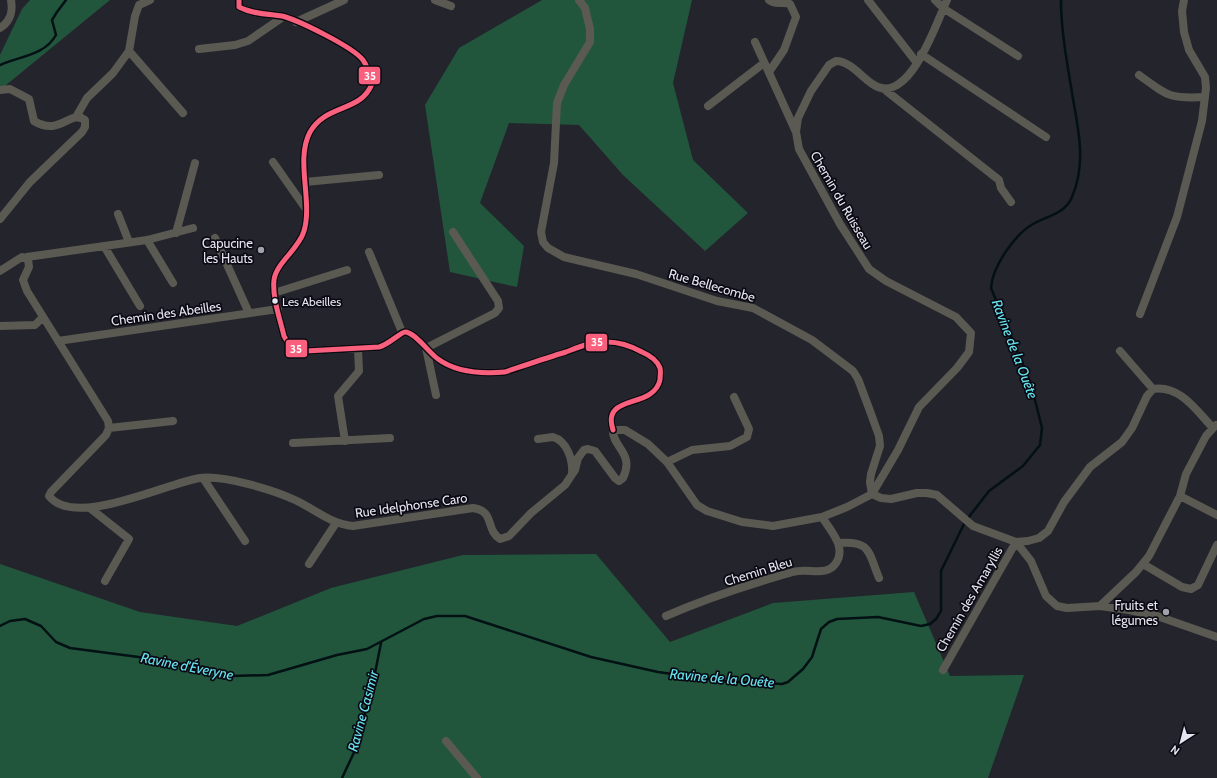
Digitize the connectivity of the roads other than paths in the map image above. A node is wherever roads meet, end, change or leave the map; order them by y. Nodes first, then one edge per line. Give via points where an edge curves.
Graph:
1 (11, 0) edge
2 (150, 0) edge
3 (239, 0) edge
4 (344, 0) edge
5 (435, 0) edge
6 (579, 0) edge
7 (769, 0) edge
8 (868, 0) edge
9 (935, 0) edge
10 (1184, 0) edge
11 (945, 4) edge
12 (451, 6) dead end
13 (283, 17) junction
14 (296, 22) junction
15 (0, 28) edge
16 (755, 42) dead end
17 (199, 49) dead end
18 (129, 51) junction
19 (921, 54) junction
20 (1018, 56) dead end
21 (764, 62) junction
22 (917, 63) junction
23 (769, 72) junction
24 (1139, 75) dead end
25 (884, 89) junction
26 (0, 90) edge
27 (1205, 97) junction
28 (708, 106) dead end
29 (183, 113) dead end
30 (76, 117) junction
31 (796, 132) junction
32 (1046, 137) dead end
33 (273, 162) dead end
34 (195, 163) dead end
35 (379, 174) dead end
36 (305, 182) junction
37 (1012, 202) dead end
38 (306, 210) junction
39 (118, 214) dead end
40 (0, 220) edge
41 (193, 228) dead end
42 (176, 232) junction
43 (453, 232) dead end
44 (215, 238) dead end
45 (147, 240) junction
46 (129, 242) junction
47 (104, 246) junction
48 (369, 252) dead end
49 (27, 257) junction
50 (347, 270) dead end
51 (0, 271) edge
52 (172, 283) dead end
53 (274, 293) junction
54 (140, 306) dead end
55 (278, 309) junction
56 (249, 313) junction
57 (1140, 314) dead end
58 (43, 317) junction
59 (0, 326) edge
60 (402, 332) junction
61 (58, 341) junction
62 (358, 348) junction
63 (426, 348) junction
64 (1120, 351) dead end
65 (1153, 390) junction
66 (436, 395) dead end
67 (734, 397) dead end
68 (173, 421) dead end
69 (1215, 426) edge
70 (109, 428) junction
71 (613, 430) junction
72 (390, 438) dead end
73 (538, 439) dead end
74 (345, 440) junction
75 (293, 444) dead end
76 (667, 462) junction
77 (203, 478) junction
78 (571, 478) junction
79 (872, 494) junction
80 (1180, 496) junction
81 (90, 508) junction
82 (1217, 515) edge
83 (822, 517) junction
84 (336, 523) junction
85 (245, 540) dead end
86 (1016, 542) junction
87 (839, 543) junction
88 (1217, 545) edge
89 (309, 564) dead end
90 (1142, 564) junction
91 (879, 578) dead end
92 (105, 581) dead end
93 (1100, 606) junction
94 (666, 616) dead end
95 (1217, 637) edge
96 (942, 670) dead end
97 (446, 741) dead end
98 (477, 778) edge

1 - 15 street via 13,11 6,24
2 - 18 street via 139,5
3 - 13 street via 239,7 246,11
4 - 14 street
5 - 12 street
6 - 79 street, Rue Bellecombe via 585,8 590,42 564,84 557,103 554,163 541,232 543,242 553,252 564,257 636,274 717,301 753,308 812,340 846,365 858,379 879,436 879,454 870,482
7 - 23 street via 776,4 790,4 796,17 784,50
8 - 22 street
9 - 11 street
10 - 27 street via 1184,32 1189,50 1205,77
11 - 19 street
11 - 20 street
13 - 14 street
13 - 17 street via 248,40 235,45
14 - 36 street via 350,49 363,60 372,84 364,97 328,113 310,133 304,154
16 - 21 street
18 - 29 street
18 - 30 street via 113,73 88,98
19 - 22 street
19 - 32 street
21 - 23 street
21 - 28 street
22 - 25 street via 900,85
23 - 31 street
24 - 27 street via 1170,96
25 - 31 street, Chemin du Ruisseau via 873,85 844,62 832,62 811,91 798,118
25 - 37 street via 999,180 1001,188
26 - 30 street via 10,89 29,99 34,121 44,127 58,126
27 - 57 street via 1202,121 1176,217
30 - 40 street via 85,120 82,132 30,182
31 - 79 street, Chemin du Ruisseau via 799,149 840,224 869,269 886,281 956,318 971,333 969,352 919,407
33 - 38 street
34 - 42 street
35 - 36 street
36 - 38 street
38 - 53 street via 301,239 276,273
39 - 46 street
41 - 42 street
42 - 45 street
43 - 63 street via 498,301 499,308 495,313
44 - 56 street
45 - 46 street
45 - 52 street
46 - 47 street
47 - 49 street
47 - 54 street
48 - 60 street
49 - 51 street via 22,257
49 - 58 street via 29,264 24,275 24,285
50 - 53 street
53 - 55 street
55 - 56 street, Chemin des Abeilles
55 - 62 street via 284,336 292,347 306,351
56 - 61 street, Chemin des Abeilles
58 - 59 street via 35,325
58 - 61 street
60 - 62 street via 387,345
60 - 63 street via 410,333
61 - 70 street via 106,415
62 - 74 street via 359,371 338,396
63 - 66 street
63 - 71 street via 451,366 462,370 491,373 505,372 593,343 618,342 634,347 655,361 660,368 660,380 649,395 619,406 613,412 610,422
64 - 65 street
65 - 69 street via 1163,388 1176,392
65 - 86 street, Chemin des Amaryllis via 1147,396 1132,428 1122,442 1090,467 1064,502 1048,531 1039,538
67 - 76 street via 749,429 747,438 730,446 692,450
68 - 70 street
69 - 80 street via 1206,436 1186,474
70 - 81 street, Rue Idelphonse Caro via 103,439 55,486 49,496 58,504 73,508
71 - 76 street via 625,430 648,444
71 - 78 street, Rue Idelphonse Caro via 615,440 625,455 623,478 619,481 615,478 601,456 588,449 578,458
72 - 74 street
73 - 78 street via 553,436 562,441 572,464
74 - 75 street
76 - 83 street via 697,505 707,511 742,522 773,526
77 - 81 street, Rue Idelphonse Caro
77 - 84 street, Rue Idelphonse Caro via 276,492 296,500
77 - 85 street
78 - 84 street, Rue Idelphonse Caro via 505,538 500,539 496,536 487,515 480,509 473,508 353,526
79 - 83 street
79 - 86 street via 891,499 927,493 937,495 973,526
80 - 82 street
80 - 90 street
81 - 92 street via 129,539
83 - 87 street
84 - 89 street
86 - 93 street via 1031,561 1050,601 1067,608
86 - 96 street, Chemin des Amaryllis
87 - 91 street via 855,542 863,545
87 - 94 street, Chemin Bleu via 837,561 828,570 794,571 704,600
88 - 90 street via 1198,585 1192,589 1182,587
90 - 93 street
93 - 95 street via 1157,616
97 - 98 street

